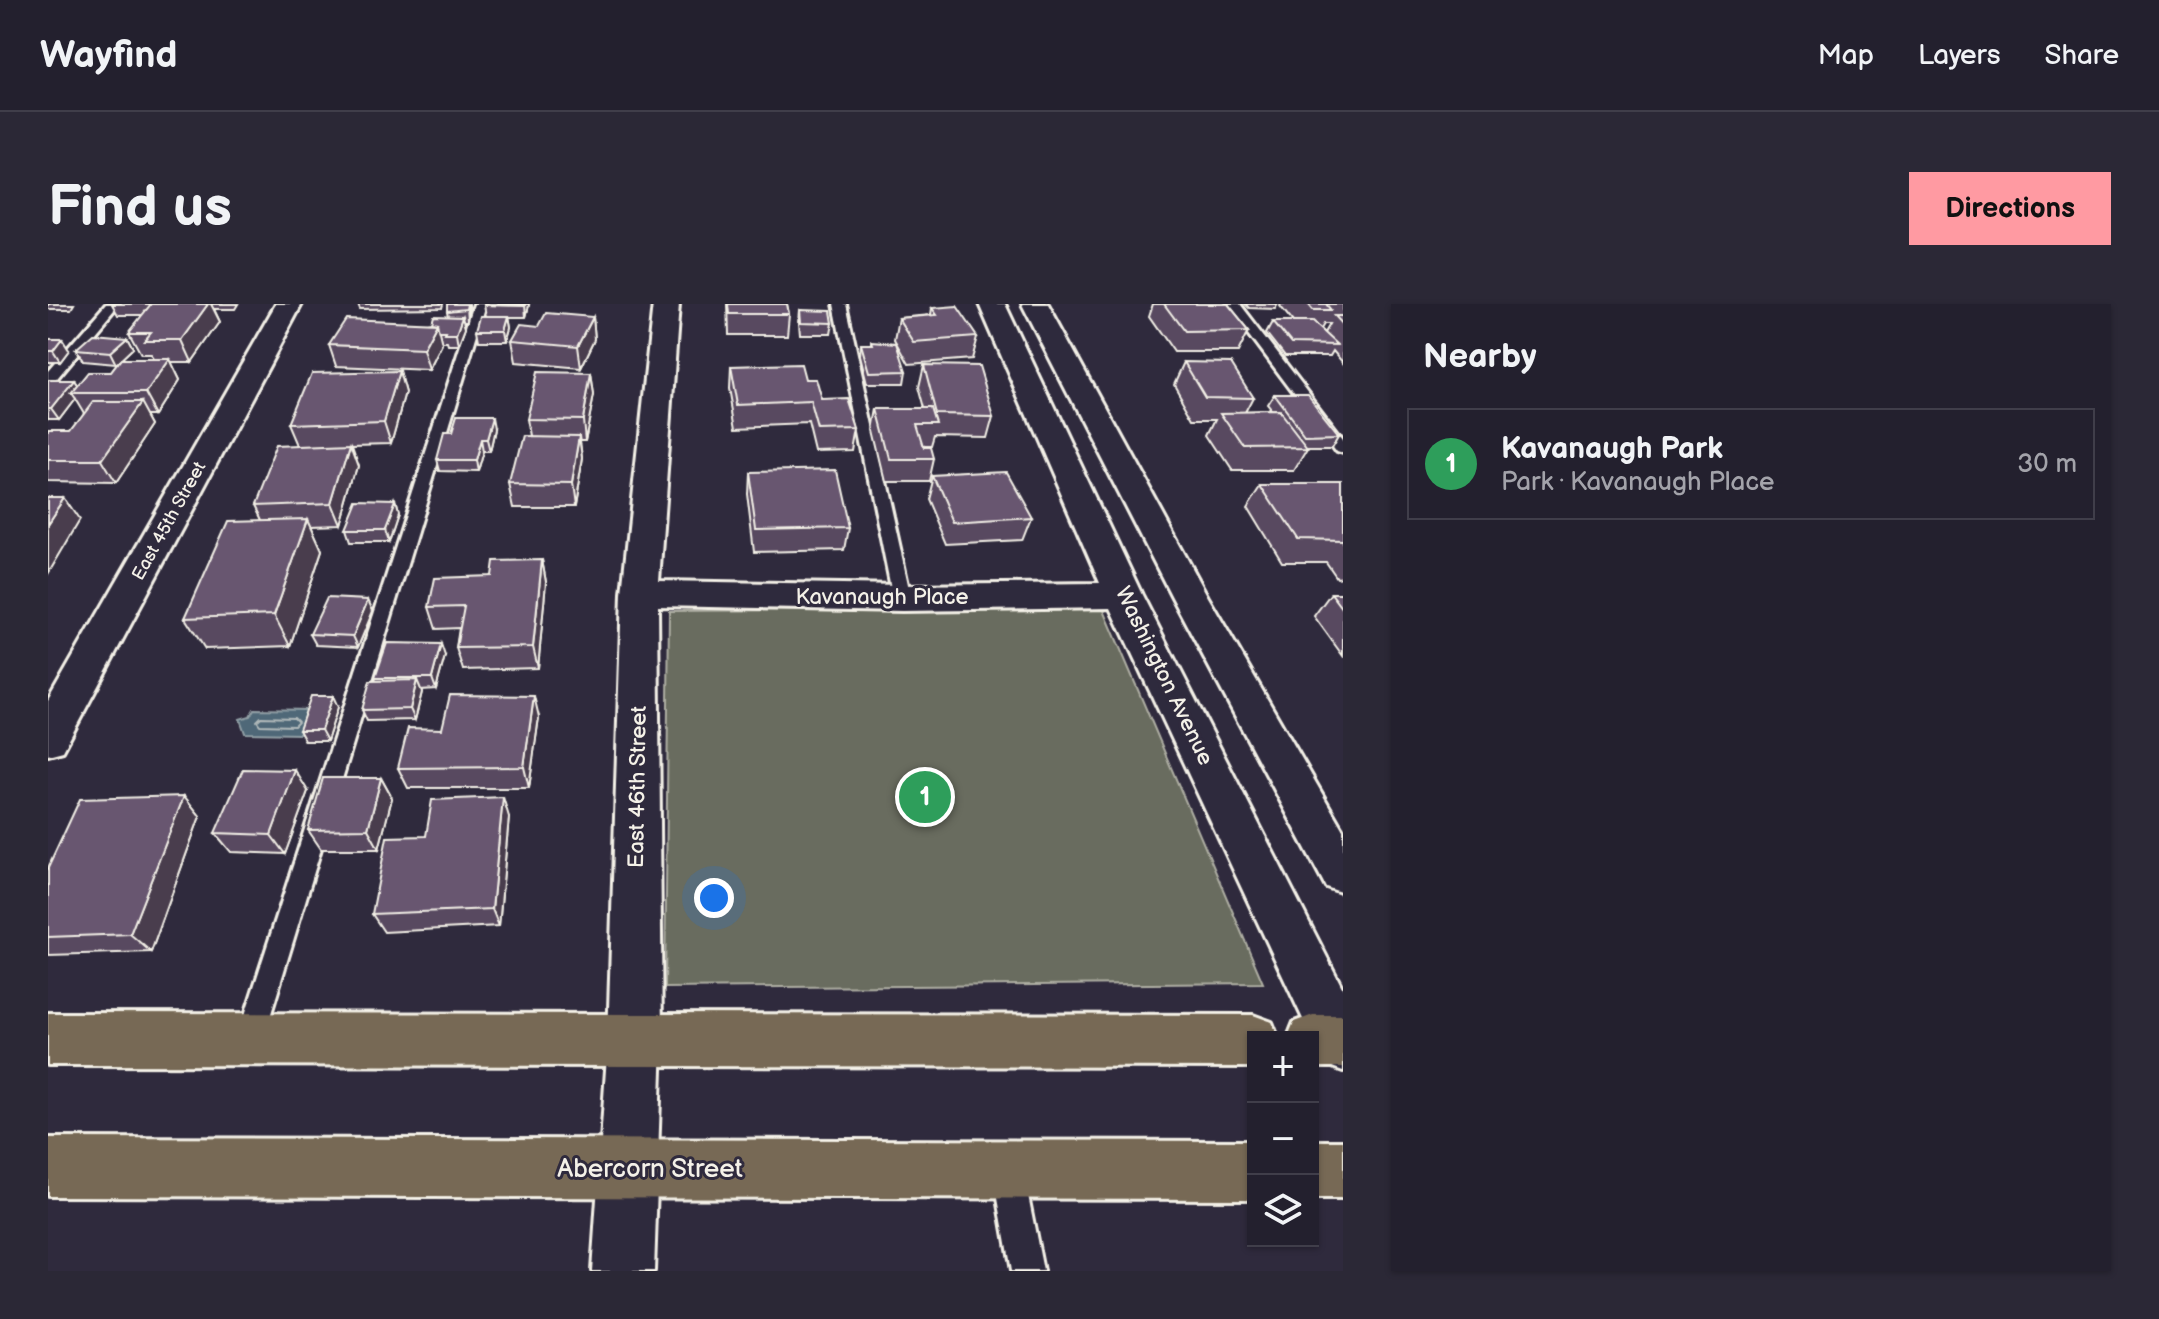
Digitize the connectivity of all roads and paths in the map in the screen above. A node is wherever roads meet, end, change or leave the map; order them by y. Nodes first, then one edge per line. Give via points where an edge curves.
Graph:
1 (113, 304) edge
2 (289, 304) edge
3 (480, 304) edge
4 (666, 304) edge
5 (840, 304) edge
6 (992, 304) edge
7 (1035, 304) edge
8 (1233, 304) edge
9 (48, 380) edge
10 (1343, 448) edge
11 (640, 593) junction
12 (1124, 595) junction
13 (902, 598) junction
14 (48, 739) edge
15 (1343, 873) edge
16 (48, 1039) edge
17 (250, 1040) junction
18 (635, 1041) junction
19 (1247, 1041) edge
20 (1335, 1042) edge
21 (48, 1167) edge
22 (628, 1169) junction
23 (1007, 1170) junction
24 (1247, 1170) edge
25 (1319, 1170) edge
26 (1343, 1170) edge
27 (623, 1271) edge
28 (1027, 1271) edge

1 - 9 lane
2 - 14 street, East 45th Street
3 - 17 lane
4 - 11 street, East 46th Street
5 - 13 lane
6 - 12 street, Washington Avenue
7 - 15 street
8 - 10 lane
11 - 13 street, Kavanaugh Place
11 - 18 street, East 46th Street
12 - 13 street, Kavanaugh Place
12 - 20 street, Washington Avenue
16 - 17 main road
17 - 18 main road
18 - 19 main road
18 - 22 street, East 46th Street
21 - 22 main road, Abercorn Street
22 - 23 main road, Abercorn Street
22 - 27 street, East 46th Street
23 - 24 main road, Abercorn Street
23 - 28 lane
25 - 26 main road

